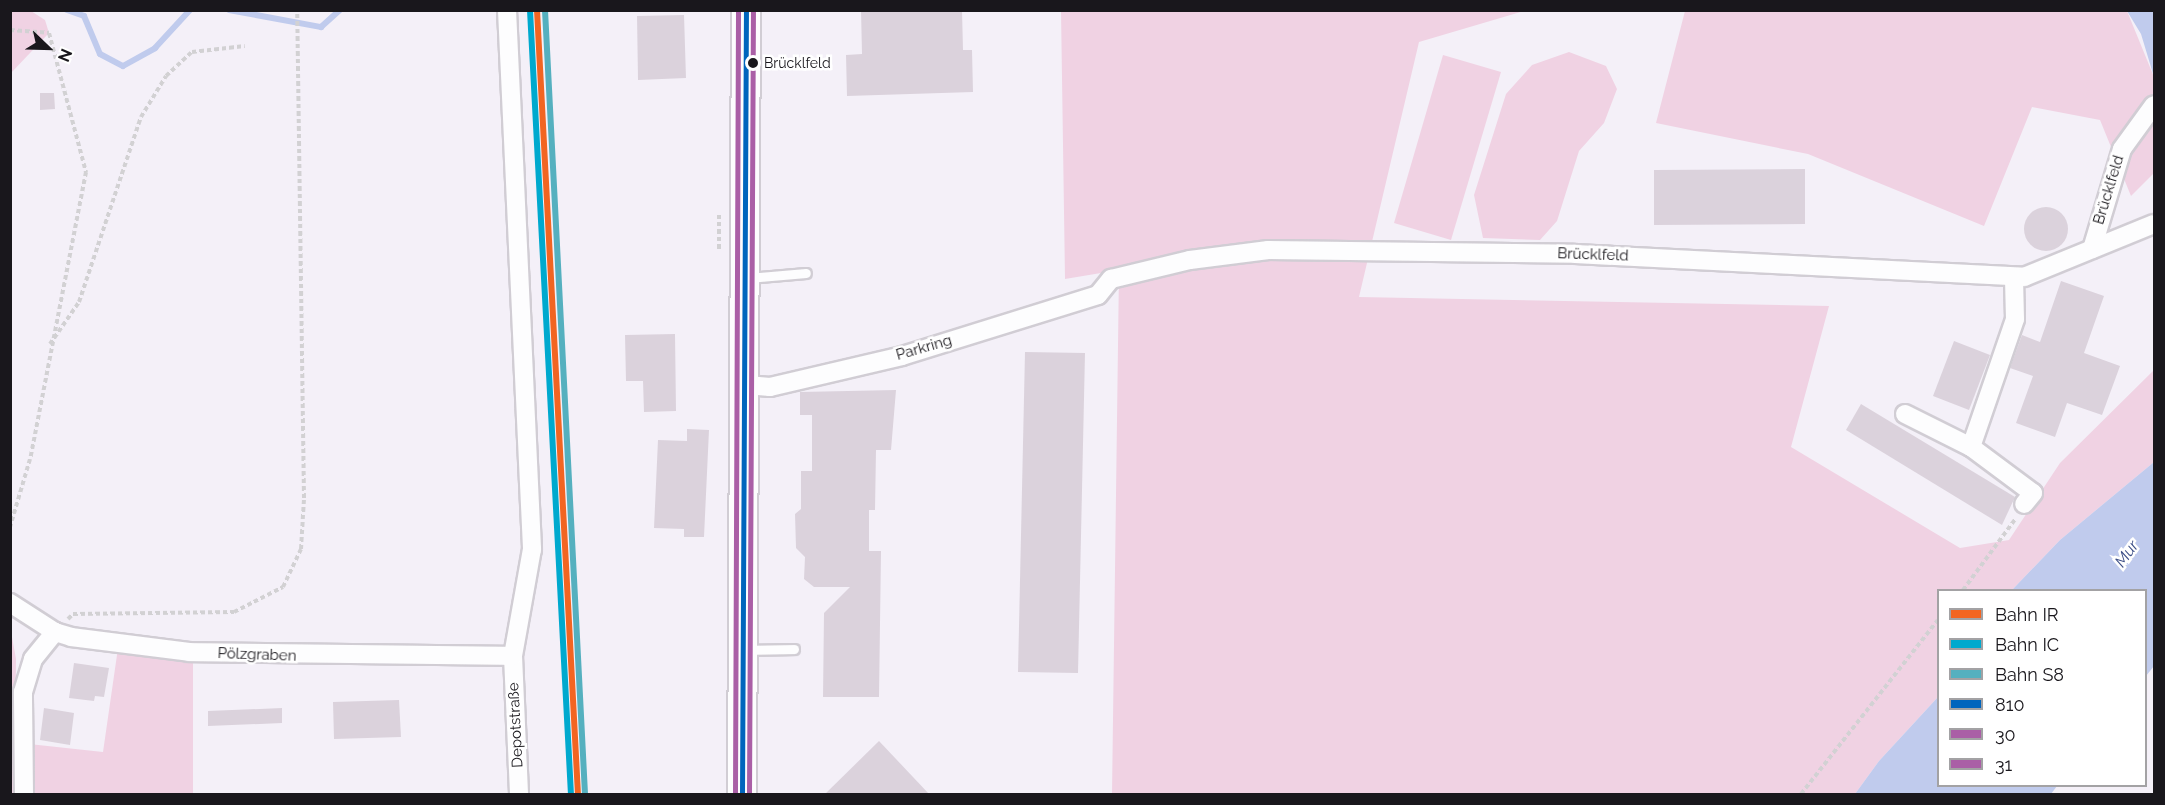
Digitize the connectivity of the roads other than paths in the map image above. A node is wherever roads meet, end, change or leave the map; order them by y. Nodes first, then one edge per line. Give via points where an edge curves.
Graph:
1 (507, 10) edge
2 (746, 10) edge
3 (2150, 108) edge
4 (2154, 224) edge
5 (2092, 249) junction
6 (806, 273) dead end
7 (2014, 277) junction
8 (747, 278) junction
9 (1098, 295) joint
10 (747, 386) junction
11 (1905, 414) dead end
12 (1971, 447) junction
13 (2025, 504) road end
14 (10, 603) edge
15 (55, 632) junction
16 (794, 649) dead end
17 (743, 650) junction
18 (513, 656) junction
19 (24, 795) edge
20 (519, 795) edge
21 (742, 795) edge

1 - 18 street, Depotstraße via 532,549 528,596
2 - 8 main road
3 - 5 street, Brücklfeld via 2122,149
4 - 5 street, Brücklfeld
5 - 7 street, Brücklfeld via 2024,277
6 - 8 lane
7 - 9 street, Brücklfeld via 1575,254 1268,250 1191,260 1111,279
7 - 12 street via 2015,320
8 - 10 main road
9 - 10 street, Parkring via 902,356 770,387
10 - 17 main road
11 - 12 street
12 - 13 street via 2033,493
14 - 15 street, Pölzgraben
15 - 18 street, Pölzgraben via 243,655
15 - 19 street via 33,660 23,692
16 - 17 lane
17 - 21 main road
18 - 20 street, Depotstraße

